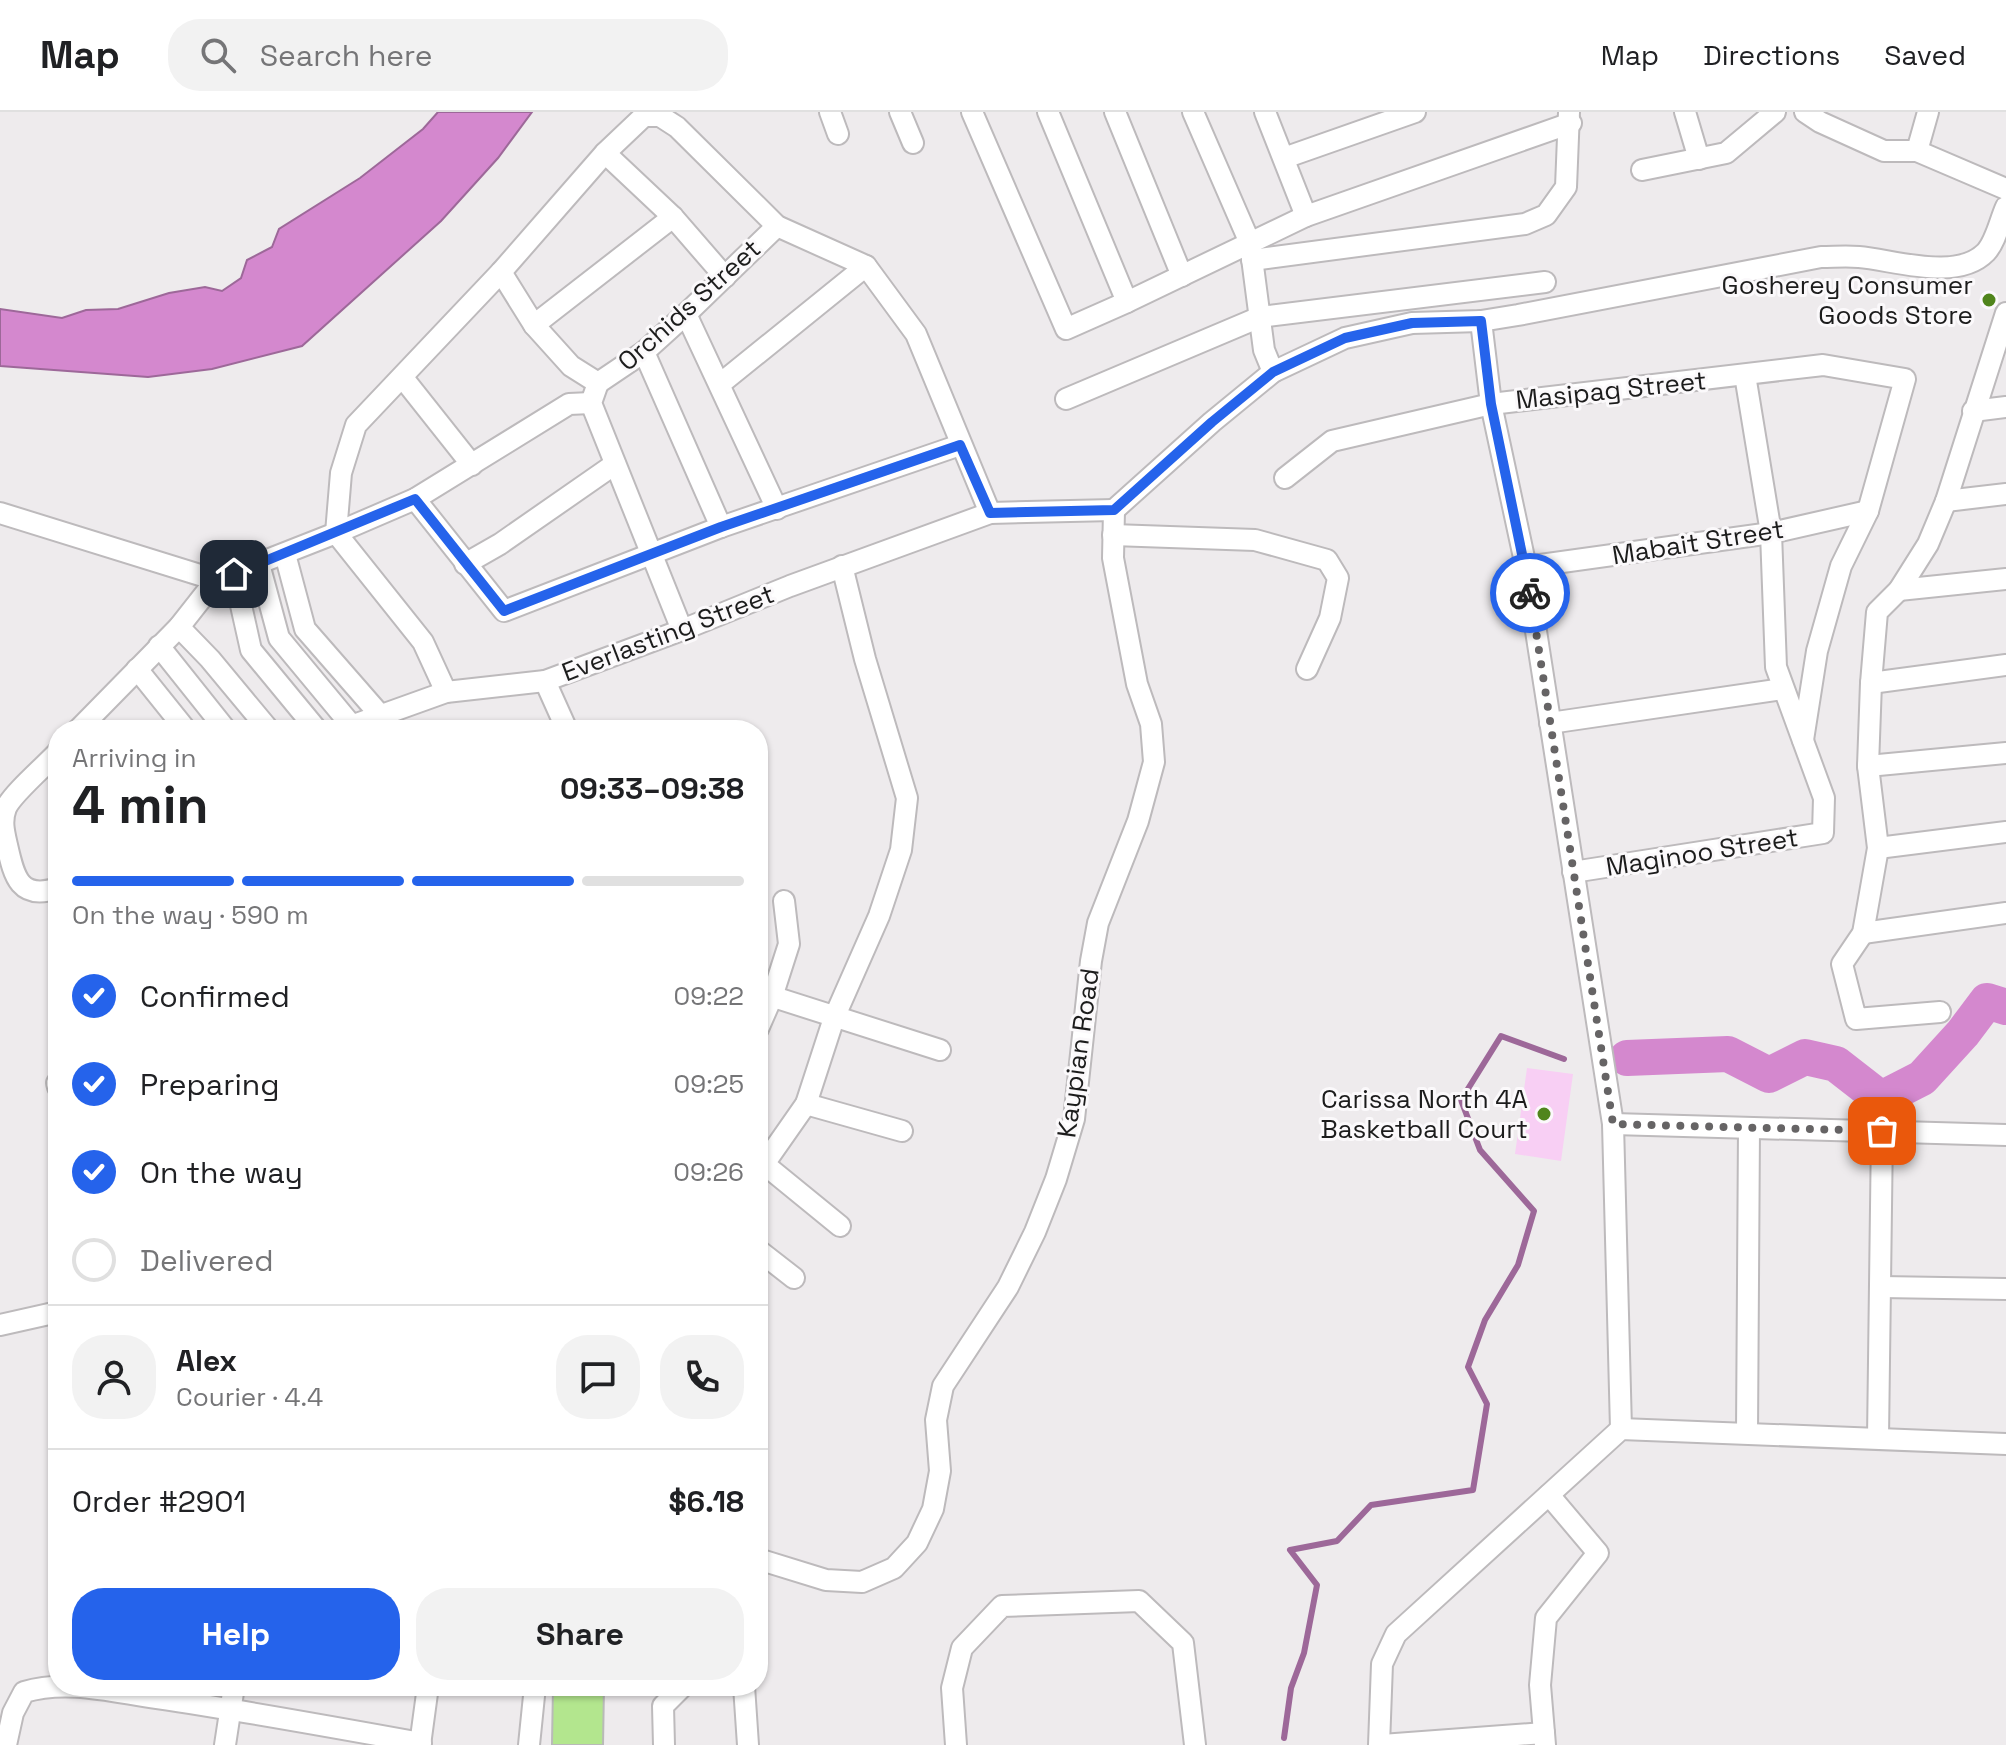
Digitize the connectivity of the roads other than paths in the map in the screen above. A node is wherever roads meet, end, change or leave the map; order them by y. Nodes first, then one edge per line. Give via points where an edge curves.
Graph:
1 (830, 112) edge
2 (900, 112) edge
3 (972, 112) edge
4 (1048, 112) edge
5 (1115, 112) edge
6 (1193, 112) edge
7 (1265, 112) edge
8 (1415, 112) edge
9 (1685, 112) edge
10 (1775, 112) edge
11 (1805, 112) edge
12 (1928, 112) edge
13 (1570, 118) edge
14 (838, 134) dead end
15 (913, 143) dead end
16 (1917, 151) junction
17 (605, 153) junction
18 (1284, 158) junction
19 (1699, 159) junction
20 (1642, 170) dead end
21 (2006, 189) edge
22 (2006, 207) edge
23 (1306, 216) junction
24 (673, 217) junction
25 (777, 226) junction
26 (1251, 252) junction
27 (866, 266) junction
28 (501, 272) junction
29 (1182, 276) junction
30 (725, 277) junction
31 (1545, 282) dead end
32 (1127, 302) junction
33 (686, 314) junction
34 (1260, 317) junction
35 (2005, 317) edge
36 (1481, 321) junction
37 (534, 325) junction
38 (644, 352) junction
39 (1273, 372) junction
40 (1745, 375) junction
41 (403, 378) junction
42 (598, 383) junction
43 (720, 384) junction
44 (1066, 399) dead end
45 (591, 403) junction
46 (1491, 404) junction
47 (2006, 407) edge
48 (1973, 411) junction
49 (960, 445) junction
50 (615, 464) junction
51 (472, 465) junction
52 (1285, 478) dead end
53 (2006, 494) edge
54 (415, 499) junction
55 (1946, 501) junction
56 (777, 509) junction
57 (1114, 510) junction
58 (1868, 511) junction
59 (0, 513) edge
60 (990, 513) junction
61 (721, 527) junction
62 (336, 533) junction
63 (1771, 533) junction
64 (1113, 535) junction
65 (285, 554) junction
66 (653, 554) junction
67 (259, 564) junction
68 (465, 564) junction
69 (842, 566) junction
70 (1526, 567) junction
71 (225, 577) junction
72 (2006, 579) edge
73 (1899, 590) junction
74 (179, 627) junction
75 (682, 630) junction
76 (159, 646) junction
77 (2006, 665) edge
78 (137, 669) junction
79 (1307, 669) dead end
80 (545, 681) junction
81 (1871, 683) junction
82 (1783, 689) junction
83 (446, 692) junction
84 (381, 716) junction
85 (95, 720) edge
86 (178, 720) edge
87 (218, 720) edge
88 (261, 720) edge
89 (309, 720) edge
90 (340, 720) edge
91 (369, 720) edge
92 (563, 720) edge
93 (1550, 723) junction
94 (1803, 740) junction
95 (2006, 753) edge
96 (48, 766) edge
97 (1868, 766) junction
98 (2006, 832) edge
99 (1878, 848) junction
100 (1573, 872) junction
101 (48, 891) edge
102 (784, 901) dead end
103 (2006, 913) edge
104 (1863, 933) junction
105 (768, 988) edge
106 (768, 995) edge
107 (1940, 1012) dead end
108 (834, 1018) junction
109 (940, 1050) dead end
110 (806, 1104) junction
111 (1613, 1124) junction
112 (1749, 1128) junction
113 (902, 1131) dead end
114 (1882, 1131) junction
115 (2006, 1135) edge
116 (768, 1157) edge
117 (768, 1172) edge
118 (840, 1226) dead end
119 (768, 1258) edge
120 (794, 1278) dead end
121 (1881, 1287) junction
122 (2006, 1289) edge
123 (48, 1314) edge
124 (0, 1325) edge
125 (1621, 1429) junction
126 (1747, 1433) junction
127 (1878, 1438) junction
128 (2006, 1444) edge
129 (1549, 1495) junction
130 (768, 1562) edge
131 (48, 1686) edge
132 (147, 1696) edge
133 (233, 1696) edge
134 (427, 1696) edge
135 (534, 1696) edge
136 (673, 1696) edge
137 (745, 1696) edge
138 (232, 1708) junction
139 (1545, 1739) edge
140 (421, 1744) edge
141 (6, 1745) edge
142 (225, 1745) edge
143 (529, 1745) edge
144 (664, 1745) edge
145 (748, 1745) edge
146 (956, 1745) edge
147 (1195, 1745) edge
148 (1381, 1745) edge

1 - 14 street
2 - 15 street
3 - 32 street via 1066,329
4 - 32 street
5 - 29 street
6 - 26 street
7 - 18 street
8 - 18 street
9 - 19 street
10 - 19 street via 1726,153
11 - 16 street via 1884,151
12 - 16 street
13 - 23 street
13 - 26 street via 1566,187 1546,215 1525,224
16 - 21 street
17 - 24 street
17 - 25 street via 644,116 660,116
17 - 28 street
18 - 23 street
19 - 20 street
22 - 36 street via 1989,249 1954,267 1821,257
23 - 26 street
24 - 30 street
24 - 37 street
25 - 27 street
25 - 30 street, Orchids Street
26 - 29 street
26 - 34 street
27 - 43 street
27 - 49 street via 916,334
28 - 37 street
28 - 41 street
29 - 32 street
30 - 33 street, Orchids Street
31 - 34 street
33 - 38 street, Orchids Street
33 - 43 street
34 - 39 street
34 - 44 street
35 - 48 street
36 - 39 street via 1412,323 1345,338
36 - 46 street
37 - 42 street via 571,366
38 - 42 street, Orchids Street
38 - 61 street
39 - 57 street
40 - 46 street, Masipag Street
40 - 58 street, Masipag Street via 1823,365 1905,379
40 - 63 street, Maginoo Street
41 - 51 street
41 - 62 street via 356,425 341,473
42 - 45 street
43 - 56 street
45 - 50 street
45 - 51 street via 569,404
46 - 52 street, Masipag Street via 1332,441
46 - 70 street
47 - 48 street
48 - 55 street
49 - 56 street
49 - 60 street
50 - 66 street
50 - 68 street
51 - 54 street
53 - 55 street
54 - 62 street
54 - 68 street
55 - 73 street via 1928,544
56 - 61 street
57 - 60 street, Everlasting Street
57 - 64 street, Kaypian Road
58 - 63 street, Mabait Street
58 - 94 street via 1841,566 1817,651
59 - 71 street
60 - 69 street, Everlasting Street
61 - 66 street
62 - 65 street
62 - 83 street via 423,642
63 - 70 street, Mabait Street
63 - 82 street, Maginoo Street via 1776,667
64 - 79 street via 1255,540 1327,560 1338,578 1330,618
64 - 130 street, Kaypian Road via 1113,558 1137,684 1151,724 1154,762 1138,821 1098,923 1074,1119 1056,1179 1008,1287 943,1386 936,1420 940,1471 933,1509 917,1543 894,1568 862,1582 826,1580
65 - 67 street
65 - 84 street via 305,629
66 - 68 street via 504,611
66 - 75 street
67 - 71 street
67 - 90 street via 279,638
69 - 75 street, Everlasting Street
69 - 108 street via 907,798 901,850
70 - 93 street
71 - 74 street
71 - 89 street via 251,650
72 - 73 street
73 - 81 street via 1877,612
74 - 76 street
74 - 88 street
75 - 80 street, Everlasting Street
76 - 78 street
76 - 87 street
77 - 81 street
78 - 85 street
78 - 86 street
80 - 83 street, Everlasting Street
80 - 92 street
81 - 97 street
82 - 93 street
82 - 94 street, Maginoo Street
83 - 84 street, Everlasting Street
84 - 91 street, Everlasting Street
93 - 100 street
94 - 100 street, Maginoo Street via 1824,798 1823,833
95 - 97 street
96 - 101 street via 7,805 3,823 14,877 26,889
97 - 99 street
98 - 99 street
99 - 104 street
100 - 111 street
102 - 105 street via 789,944
103 - 104 street
104 - 107 street via 1842,964 1856,1019
106 - 108 street
108 - 109 street
108 - 110 street
110 - 113 street
110 - 116 street
111 - 112 street
111 - 125 street
112 - 114 street
112 - 126 street
114 - 115 street
114 - 121 street
117 - 118 street
119 - 120 street
121 - 122 street
121 - 127 street
123 - 124 street
125 - 126 street
125 - 129 street
126 - 127 street
127 - 128 street
129 - 139 street via 1598,1553 1546,1618 1540,1685
129 - 148 street via 1396,1634 1382,1664
131 - 141 street via 24,1692
132 - 138 street
133 - 138 street
134 - 140 street
135 - 143 street
136 - 144 street via 663,1706
137 - 145 street
138 - 140 street
138 - 142 street
139 - 148 street
146 - 147 street via 952,1688 962,1648 1002,1606 1139,1601 1183,1643

